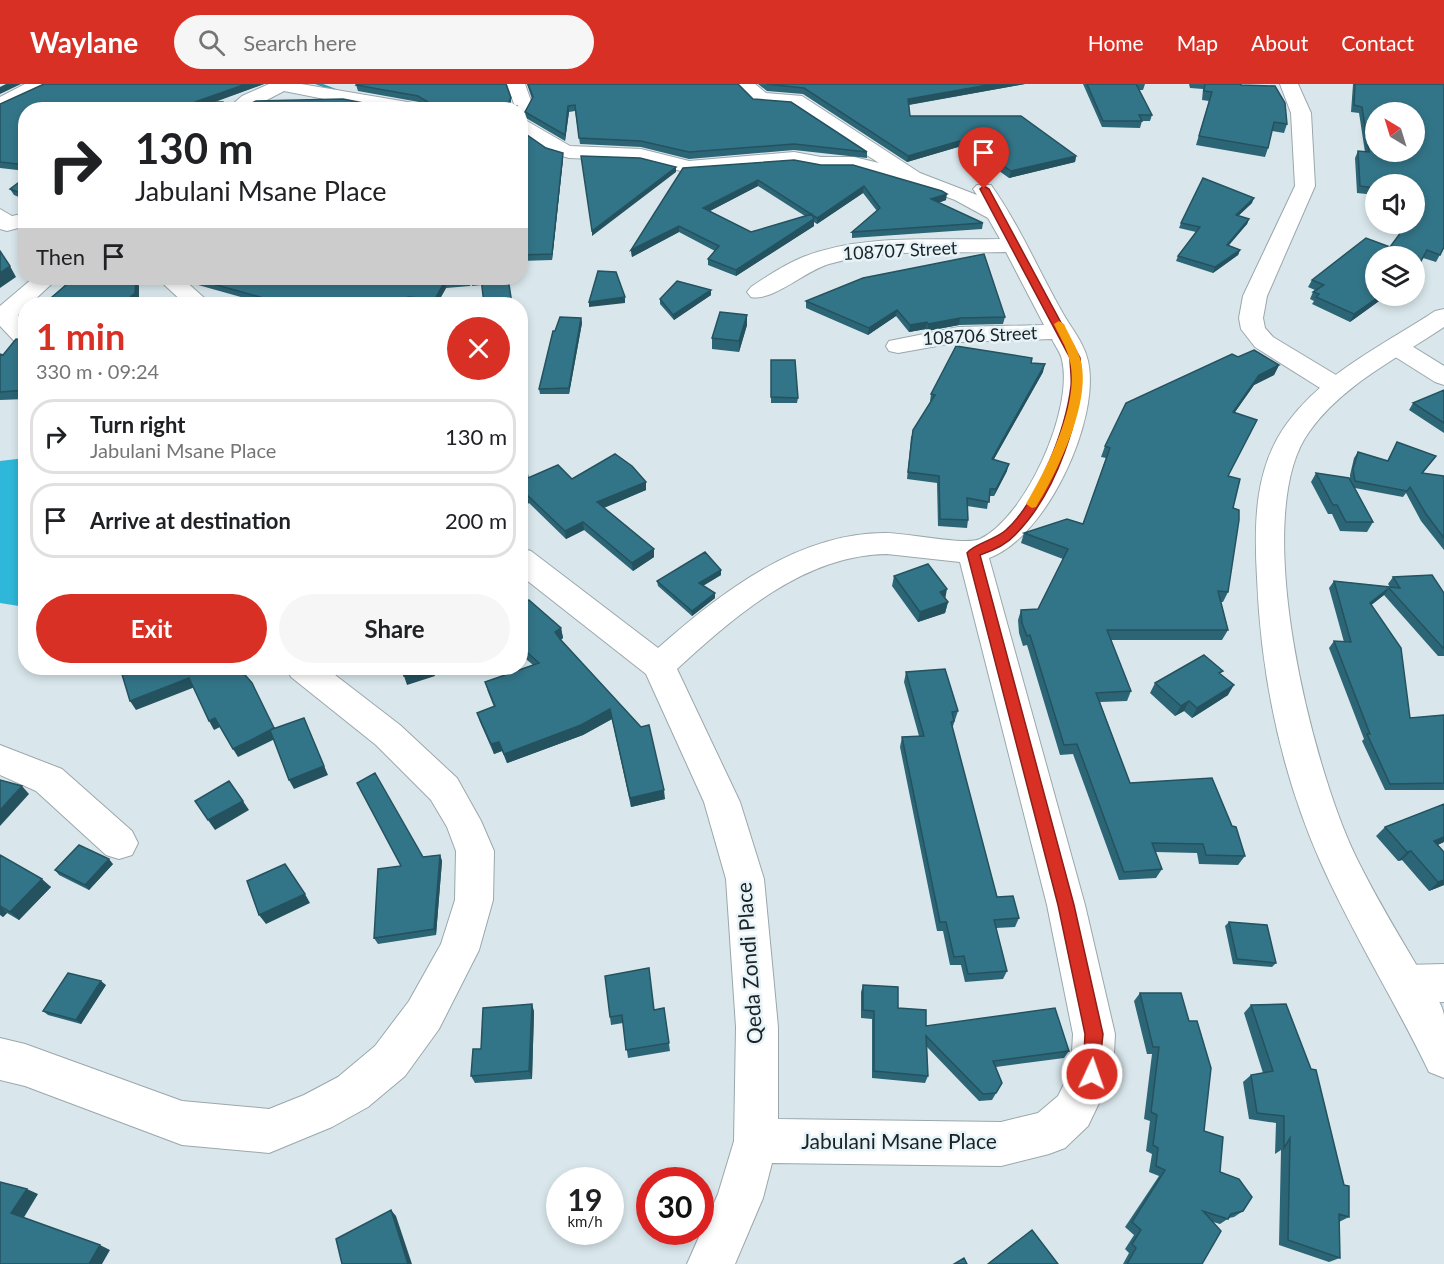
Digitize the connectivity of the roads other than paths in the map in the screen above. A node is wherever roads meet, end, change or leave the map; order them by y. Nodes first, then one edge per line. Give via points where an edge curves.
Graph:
1 (39, 84) edge
2 (283, 84) edge
3 (516, 84) edge
4 (744, 84) edge
5 (1289, 84) edge
6 (246, 102) edge
7 (368, 102) edge
8 (522, 102) edge
9 (0, 104) edge
10 (528, 129) edge
11 (925, 182) junction
12 (984, 189) dead end
13 (1000, 215) junction
14 (11, 220) edge
15 (18, 239) edge
16 (1015, 244) junction
17 (38, 285) edge
18 (177, 285) edge
19 (759, 292) dead end
20 (25, 297) edge
21 (191, 297) edge
22 (18, 303) edge
23 (1444, 316) edge
24 (2, 317) edge
25 (18, 332) edge
26 (1063, 332) junction
27 (898, 346) dead end
28 (1398, 348) junction
29 (1444, 377) edge
30 (1337, 387) junction
31 (973, 553) junction
32 (528, 565) edge
33 (659, 666) junction
34 (312, 675) edge
35 (0, 760) edge
36 (119, 843) dead end
37 (1425, 983) edge
38 (1444, 1057) edge
39 (0, 1059) edge
40 (756, 1142) junction
41 (711, 1264) edge

1 - 9 street
2 - 6 street
2 - 7 street
3 - 8 street
4 - 11 street via 761,99 795,100 812,109
5 - 30 street via 1301,113 1305,186 1255,296 1251,318 1253,330 1264,342
10 - 11 street via 555,148 569,152 641,155 689,167 794,158 854,163
11 - 13 street
12 - 13 street
13 - 16 street
14 - 15 street via 9,234
16 - 19 street, 108707 Street via 835,255 805,265
16 - 26 street
17 - 20 street
18 - 21 street
22 - 24 street
23 - 28 street
24 - 25 street
26 - 27 street, 108706 Street via 940,337
26 - 31 street via 1075,358 1077,383 1071,418 1046,480 1010,534
28 - 29 street
28 - 30 street
30 - 37 street via 1298,427 1278,466 1270,534 1280,666 1306,780 1326,834 1358,902
31 - 33 street via 886,543 847,547 816,557 748,593 702,626
31 - 40 street, Jabulani Msane Place via 1066,905 1094,1034 1092,1074 1073,1111 1049,1132 1001,1144
32 - 33 street, Qeda Zondi Place
33 - 40 street, Qeda Zondi Place via 722,801 745,879 757,1027
34 - 39 street via 388,735 444,789 475,851 474,900 459,950 424,1015 390,1061 353,1092 269,1131 182,1124
35 - 36 street via 49,780
37 - 38 street
40 - 41 street, Qeda Zondi Place via 740,1198

